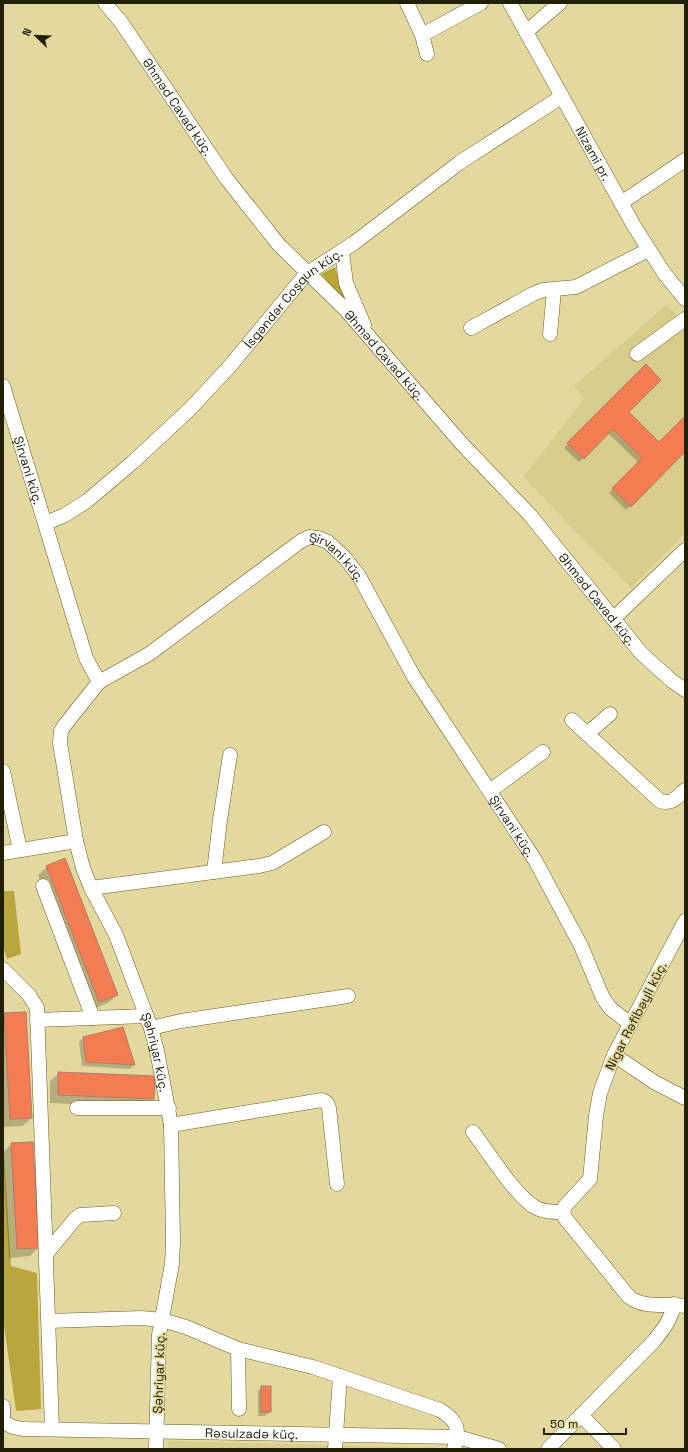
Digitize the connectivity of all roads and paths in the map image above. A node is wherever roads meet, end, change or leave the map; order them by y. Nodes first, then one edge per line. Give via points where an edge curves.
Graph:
1 (105, 3) edge
2 (407, 3) edge
3 (481, 3) edge
4 (510, 3) edge
5 (560, 3) edge
6 (526, 32) junction
7 (422, 35) junction
8 (427, 54) dead end
9 (561, 97) junction
10 (685, 160) edge
11 (621, 203) junction
12 (648, 250) junction
13 (342, 252) junction
14 (306, 274) junction
15 (554, 290) junction
16 (685, 299) edge
17 (685, 319) edge
18 (470, 328) dead end
19 (368, 334) junction
20 (550, 334) dead end
21 (636, 354) dead end
22 (3, 386) edge
23 (46, 524) junction
24 (685, 550) edge
25 (613, 618) junction
26 (99, 682) junction
27 (685, 690) edge
28 (610, 714) dead end
29 (572, 720) dead end
30 (587, 734) junction
31 (543, 752) dead end
32 (230, 755) dead end
33 (3, 772) edge
34 (685, 790) edge
35 (490, 792) junction
36 (324, 832) dead end
37 (76, 841) junction
38 (20, 850) junction
39 (3, 853) edge
40 (214, 872) junction
41 (43, 886) dead end
42 (91, 888) junction
43 (685, 921) edge
44 (3, 969) edge
45 (348, 996) dead end
46 (93, 1018) junction
47 (37, 1020) junction
48 (149, 1022) junction
49 (630, 1023) junction
50 (614, 1055) junction
51 (685, 1098) edge
52 (77, 1108) dead end
53 (169, 1108) junction
54 (171, 1125) junction
55 (473, 1132) dead end
56 (337, 1184) dead end
57 (563, 1212) junction
58 (114, 1213) dead end
59 (46, 1254) junction
60 (679, 1305) edge
61 (162, 1320) junction
62 (49, 1321) junction
63 (238, 1349) junction
64 (340, 1376) junction
65 (3, 1406) edge
66 (239, 1409) dead end
67 (581, 1415) junction
68 (3, 1419) edge
69 (3, 1422) edge
70 (52, 1429) junction
71 (157, 1430) junction
72 (336, 1434) junction
73 (456, 1443) edge
74 (156, 1449) edge
75 (335, 1449) edge
76 (499, 1449) edge
77 (548, 1449) edge
78 (614, 1449) edge

1 - 14 street, Əhməd Cavad küç. via 226,178 279,245
2 - 7 street
3 - 7 street
4 - 6 street, Nizami pr.
5 - 6 street
6 - 9 street, Nizami pr.
7 - 8 street
9 - 11 street, Nizami pr.
9 - 13 street, İsgəndər Coşqun küç. via 459,163
10 - 11 street
11 - 12 street, Nizami pr.
12 - 15 street via 576,287
12 - 16 street, Nizami pr.
13 - 14 street, İsgəndər Coşqun küç.
13 - 19 street via 346,283
14 - 19 street, Əhməd Cavad küç.
14 - 23 street, İsgəndər Coşqun küç. via 230,366 190,409 87,500
15 - 18 street via 543,290 533,294
15 - 20 street
17 - 21 street
19 - 25 street, Əhməd Cavad küç. via 462,444 530,515
22 - 23 street, Şirvani küç.
23 - 26 street, Şirvani küç. via 86,658
24 - 25 street
25 - 27 street, Əhməd Cavad küç. via 641,653
26 - 35 street, Şirvani küç. via 150,654 301,541 309,537 318,538 328,542 359,576 414,677
26 - 37 street, Şəhriyar küç. via 64,726 60,737
28 - 30 street
29 - 30 street
30 - 34 street via 660,801 672,802
31 - 35 street
32 - 40 street
33 - 38 street
35 - 49 street, Şirvani küç. via 535,860 581,946 603,998 610,1008
36 - 40 street via 272,863
37 - 38 street
37 - 42 street, Şəhriyar küç.
38 - 39 street
40 - 42 street
41 - 46 street
42 - 48 street, Şəhriyar küç. via 116,936
43 - 49 street, Nigar Rəfibəyli küç.
44 - 47 street via 34,1000
45 - 48 street via 181,1021
46 - 47 street
46 - 48 street
47 - 59 street
48 - 53 street, Şəhriyar küç.
49 - 50 street, Nigar Rəfibəyli küç.
50 - 51 street via 654,1082
50 - 57 street, Nigar Rəfibəyli küç. via 600,1093 590,1179 565,1206
52 - 53 street
53 - 54 street, Şəhriyar küç.
54 - 56 street via 322,1100 329,1108
54 - 61 street, Şəhriyar küç. via 172,1264
55 - 57 street via 516,1189 533,1206 546,1212
57 - 60 street via 565,1218 628,1297 644,1305
58 - 59 street via 80,1215
59 - 62 street
60 - 67 street via 653,1342
61 - 62 street via 141,1318
61 - 63 street via 194,1330
61 - 71 street, Şəhriyar küç.
62 - 70 street
63 - 64 street
63 - 66 street
64 - 72 street
64 - 73 street via 451,1416 457,1426
65 - 68 street
67 - 77 street
67 - 78 street
69 - 70 street, Rəsulzadə küç. via 23,1429
70 - 71 street, Rəsulzadə küç.
71 - 72 street, Rəsulzadə küç.
71 - 74 street, Şəhriyar küç.
72 - 73 street, Rəsulzadə küç.
72 - 75 street
73 - 76 street, Rəsulzadə küç.

